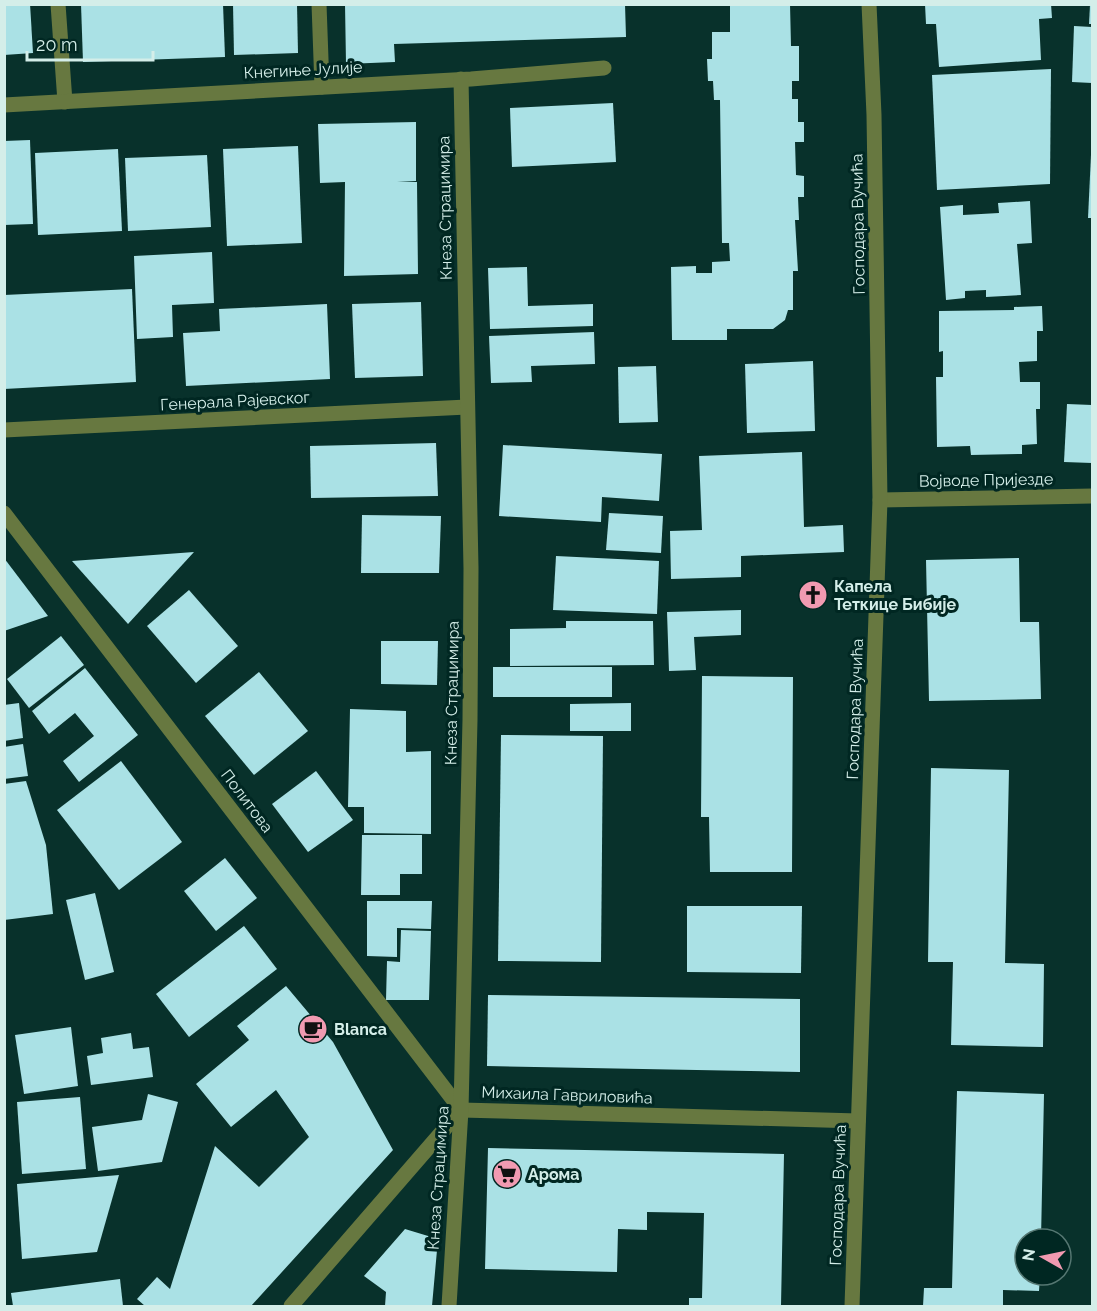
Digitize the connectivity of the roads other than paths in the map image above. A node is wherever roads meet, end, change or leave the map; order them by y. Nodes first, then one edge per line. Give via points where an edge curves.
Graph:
1 (58, 4) edge
2 (319, 4) edge
3 (869, 4) edge
4 (604, 68) dead end
5 (461, 79) junction
6 (322, 87) junction
7 (65, 102) junction
8 (4, 105) edge
9 (467, 407) junction
10 (4, 430) edge
11 (1092, 496) edge
12 (880, 500) junction
13 (4, 513) edge
14 (461, 1110) junction
15 (858, 1121) junction
16 (291, 1306) edge
17 (449, 1306) edge
18 (852, 1306) edge

1 - 7 street
2 - 6 street
3 - 12 street, Господара Вучића
4 - 5 street, Кнегиње Јулије
5 - 6 street, Кнегиње Јулије
5 - 9 street, Кнеза Страцимира
6 - 7 street, Кнегиње Јулије
7 - 8 street, Кнегиње Јулије
9 - 10 street, Генерала Рајевског
9 - 14 street, Кнеза Страцимира via 470,720
11 - 12 street, Војводе Пријезде
12 - 15 street, Господара Вучића
13 - 14 street, Политова
14 - 15 street, Михаила Гавриловића
14 - 16 street, Михаила Гавриловића
14 - 17 street, Кнеза Страцимира
15 - 18 street, Господара Вучића

